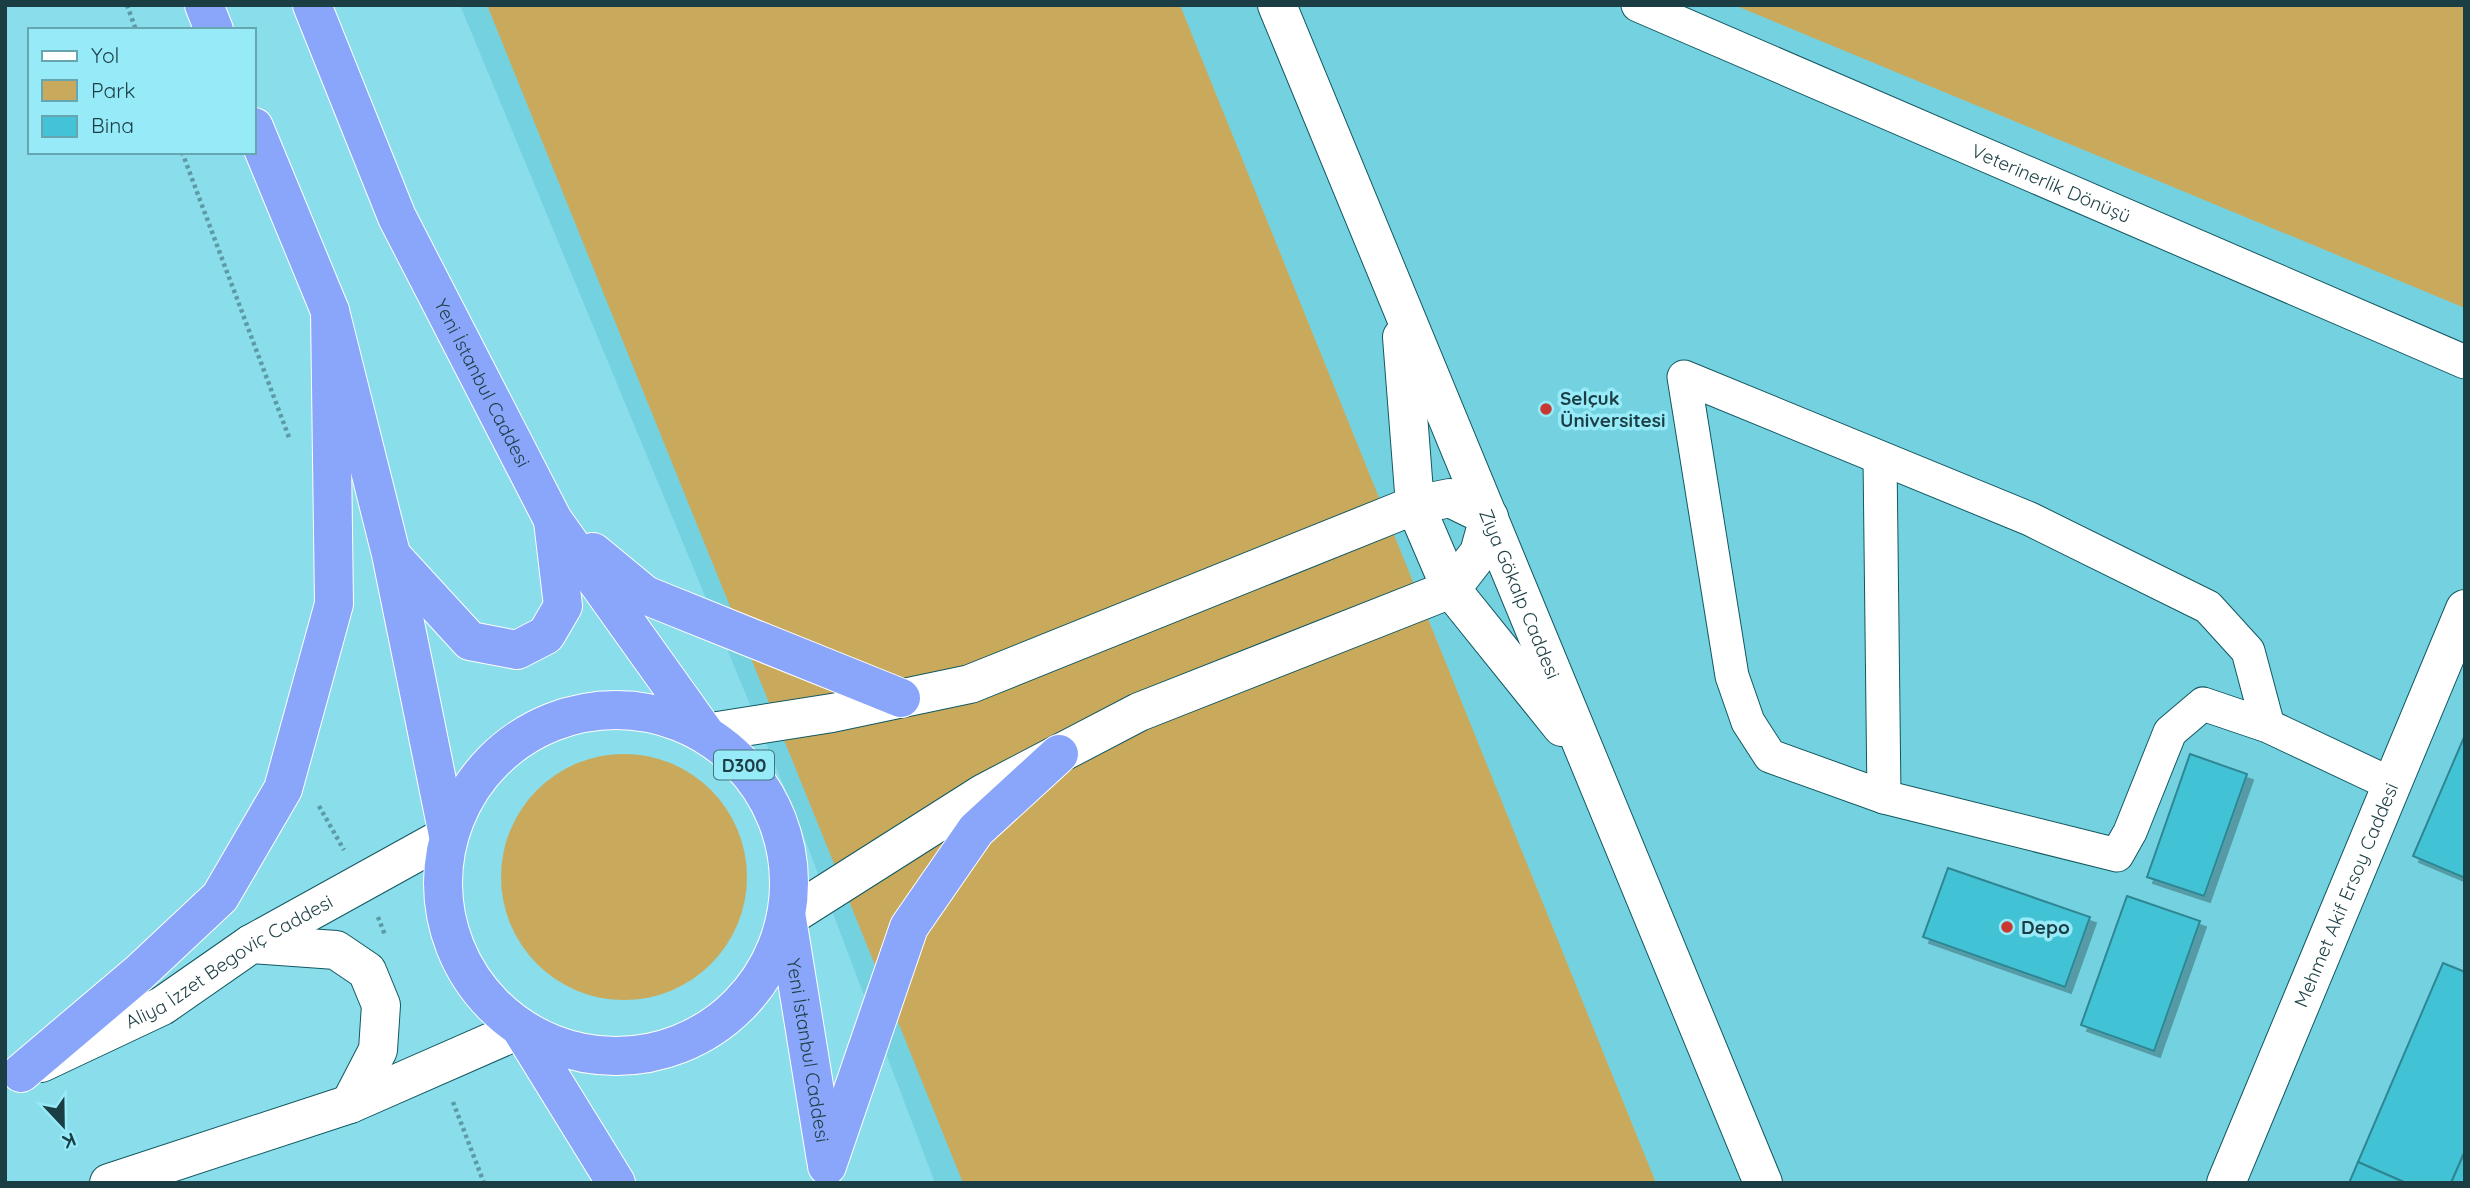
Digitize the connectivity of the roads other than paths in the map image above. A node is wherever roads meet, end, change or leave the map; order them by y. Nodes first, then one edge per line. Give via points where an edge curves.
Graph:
1 (204, 5) edge
2 (312, 5) edge
3 (1277, 5) edge
4 (1638, 5) edge
5 (213, 28) edge
6 (256, 132) edge
7 (1399, 300) junction
8 (330, 311) junction
9 (2465, 362) edge
10 (1880, 458) junction
11 (1415, 505) junction
12 (1489, 517) junction
13 (553, 520) junction
14 (391, 554) junction
15 (1451, 589) junction
16 (2465, 609) edge
17 (901, 698) junction
18 (2268, 726) junction
19 (705, 733) junction
20 (1059, 754) junction
21 (1590, 762) junction
22 (2391, 784) junction
23 (1884, 797) junction
24 (448, 835) junction
25 (786, 918) junction
26 (251, 944) junction
27 (521, 1029) junction
28 (13, 1076) edge
29 (350, 1104) junction
30 (829, 1174) edge
31 (109, 1183) edge
32 (616, 1183) edge
33 (1763, 1183) edge
34 (2226, 1183) edge

1 - 5 highway
2 - 13 highway, Yeni İstanbul Caddesi / D300 via 397,217
3 - 7 street, Ziya Gökalp Caddesi
4 - 9 street, Veterinerlik Dönüşü
6 - 8 highway, D300
7 - 11 street
7 - 12 street, Ziya Gökalp Caddesi
8 - 14 highway, D300
8 - 28 highway via 334,604 283,789 220,897 139,973
10 - 18 street via 2030,519 2208,607 2248,651
10 - 23 street
10 - 23 street via 1684,377 1732,676 1748,722 1770,756
11 - 12 street via 1450,498
11 - 15 street
11 - 17 street via 970,684
12 - 15 street via 1479,553
12 - 21 street, Ziya Gökalp Caddesi
13 - 14 highway via 563,606 546,635 517,650 470,641
13 - 17 highway via 645,594
13 - 19 highway, Yeni İstanbul Caddesi / D300
14 - 24 highway, D300
15 - 20 street via 1139,712
15 - 21 street
16 - 22 street, Mehmet Akif Ersoy Caddesi
17 - 19 street
18 - 22 street
18 - 23 street via 2203,704 2170,732 2130,832 2116,855
19 - 24 highway, D300 via 655,713 603,709 552,721 506,748 470,787
19 - 25 highway, D300 via 747,767 776,812 790,864
20 - 25 street via 984,793
20 - 30 highway via 976,830 909,927
21 - 33 street, Ziya Gökalp Caddesi
22 - 34 street, Mehmet Akif Ersoy Caddesi
24 - 26 street, Aliya İzzet Begoviç Caddesi
24 - 27 highway, D300 via 442,879 446,923 461,964 487,1001
25 - 27 highway, D300 via 766,970 730,1014 683,1043 628,1056 572,1051
25 - 30 highway, Yeni İstanbul Caddesi / D300
26 - 28 street, Aliya İzzet Begoviç Caddesi via 162,1006
26 - 29 street via 336,950 367,971 381,1005 378,1050
27 - 29 street
27 - 32 highway, D300
29 - 31 street

